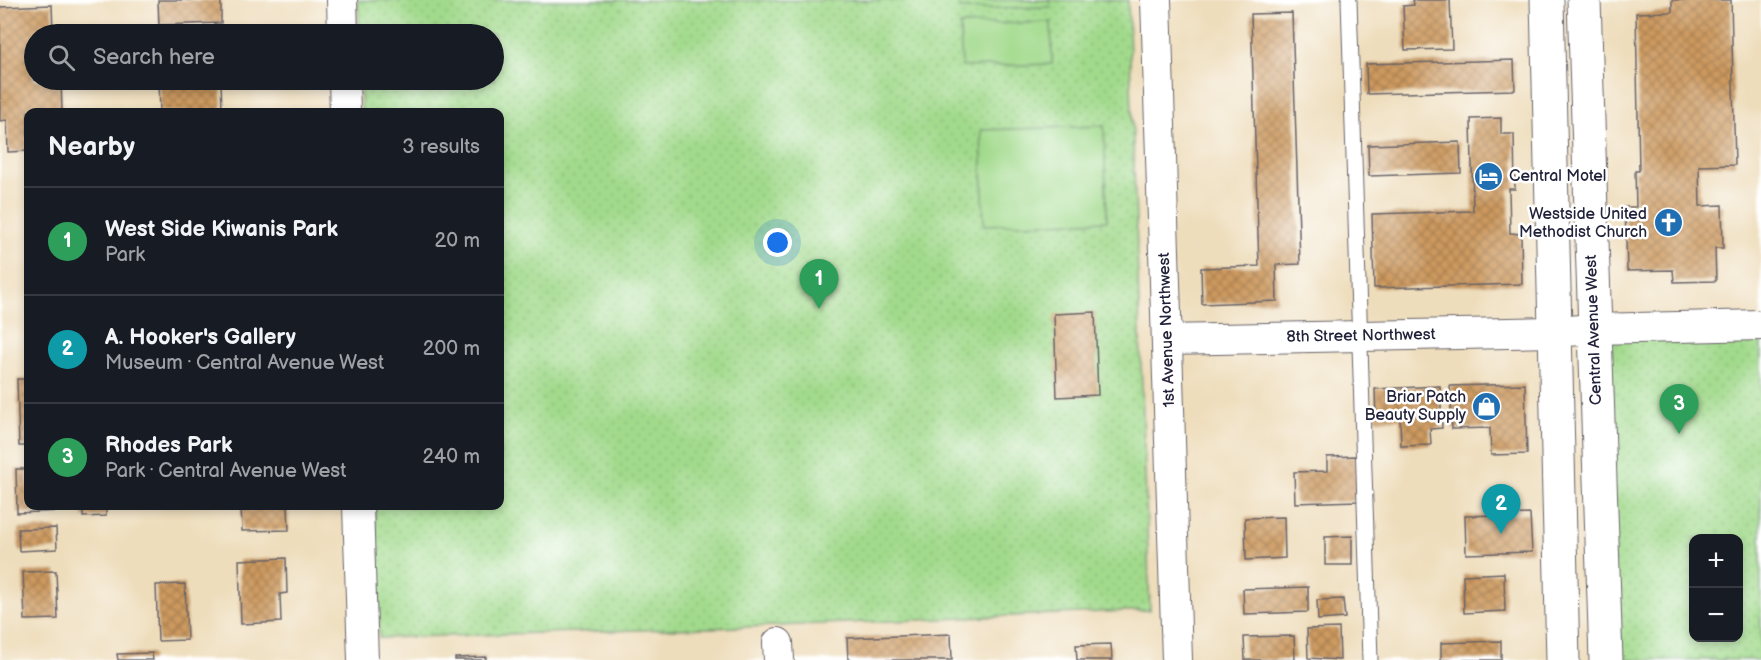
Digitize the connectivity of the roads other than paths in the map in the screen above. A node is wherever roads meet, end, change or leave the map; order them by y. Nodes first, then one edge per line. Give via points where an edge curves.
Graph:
1 (342, 0) edge
2 (1156, 0) edge
3 (1350, 0) edge
4 (1547, 0) edge
5 (1584, 0) edge
6 (343, 24) edge
7 (344, 90) edge
8 (345, 108) edge
9 (1761, 325) edge
10 (1594, 329) junction
11 (1554, 332) junction
12 (1360, 336) junction
13 (1167, 340) junction
14 (358, 510) edge
15 (363, 660) edge
16 (1177, 660) edge
17 (1371, 660) edge
18 (1563, 660) edge
19 (1606, 660) edge

1 - 6 street
2 - 13 street, 1st Avenue Northwest
3 - 12 lane
4 - 11 highway
5 - 10 highway, Central Avenue West
7 - 8 street
9 - 10 street, 8th Street Northwest
10 - 11 street, 8th Street Northwest
10 - 19 highway, Central Avenue West
11 - 12 street, 8th Street Northwest
11 - 18 highway
12 - 13 street, 8th Street Northwest
12 - 17 lane
13 - 16 street, 1st Avenue Northwest
14 - 15 street

